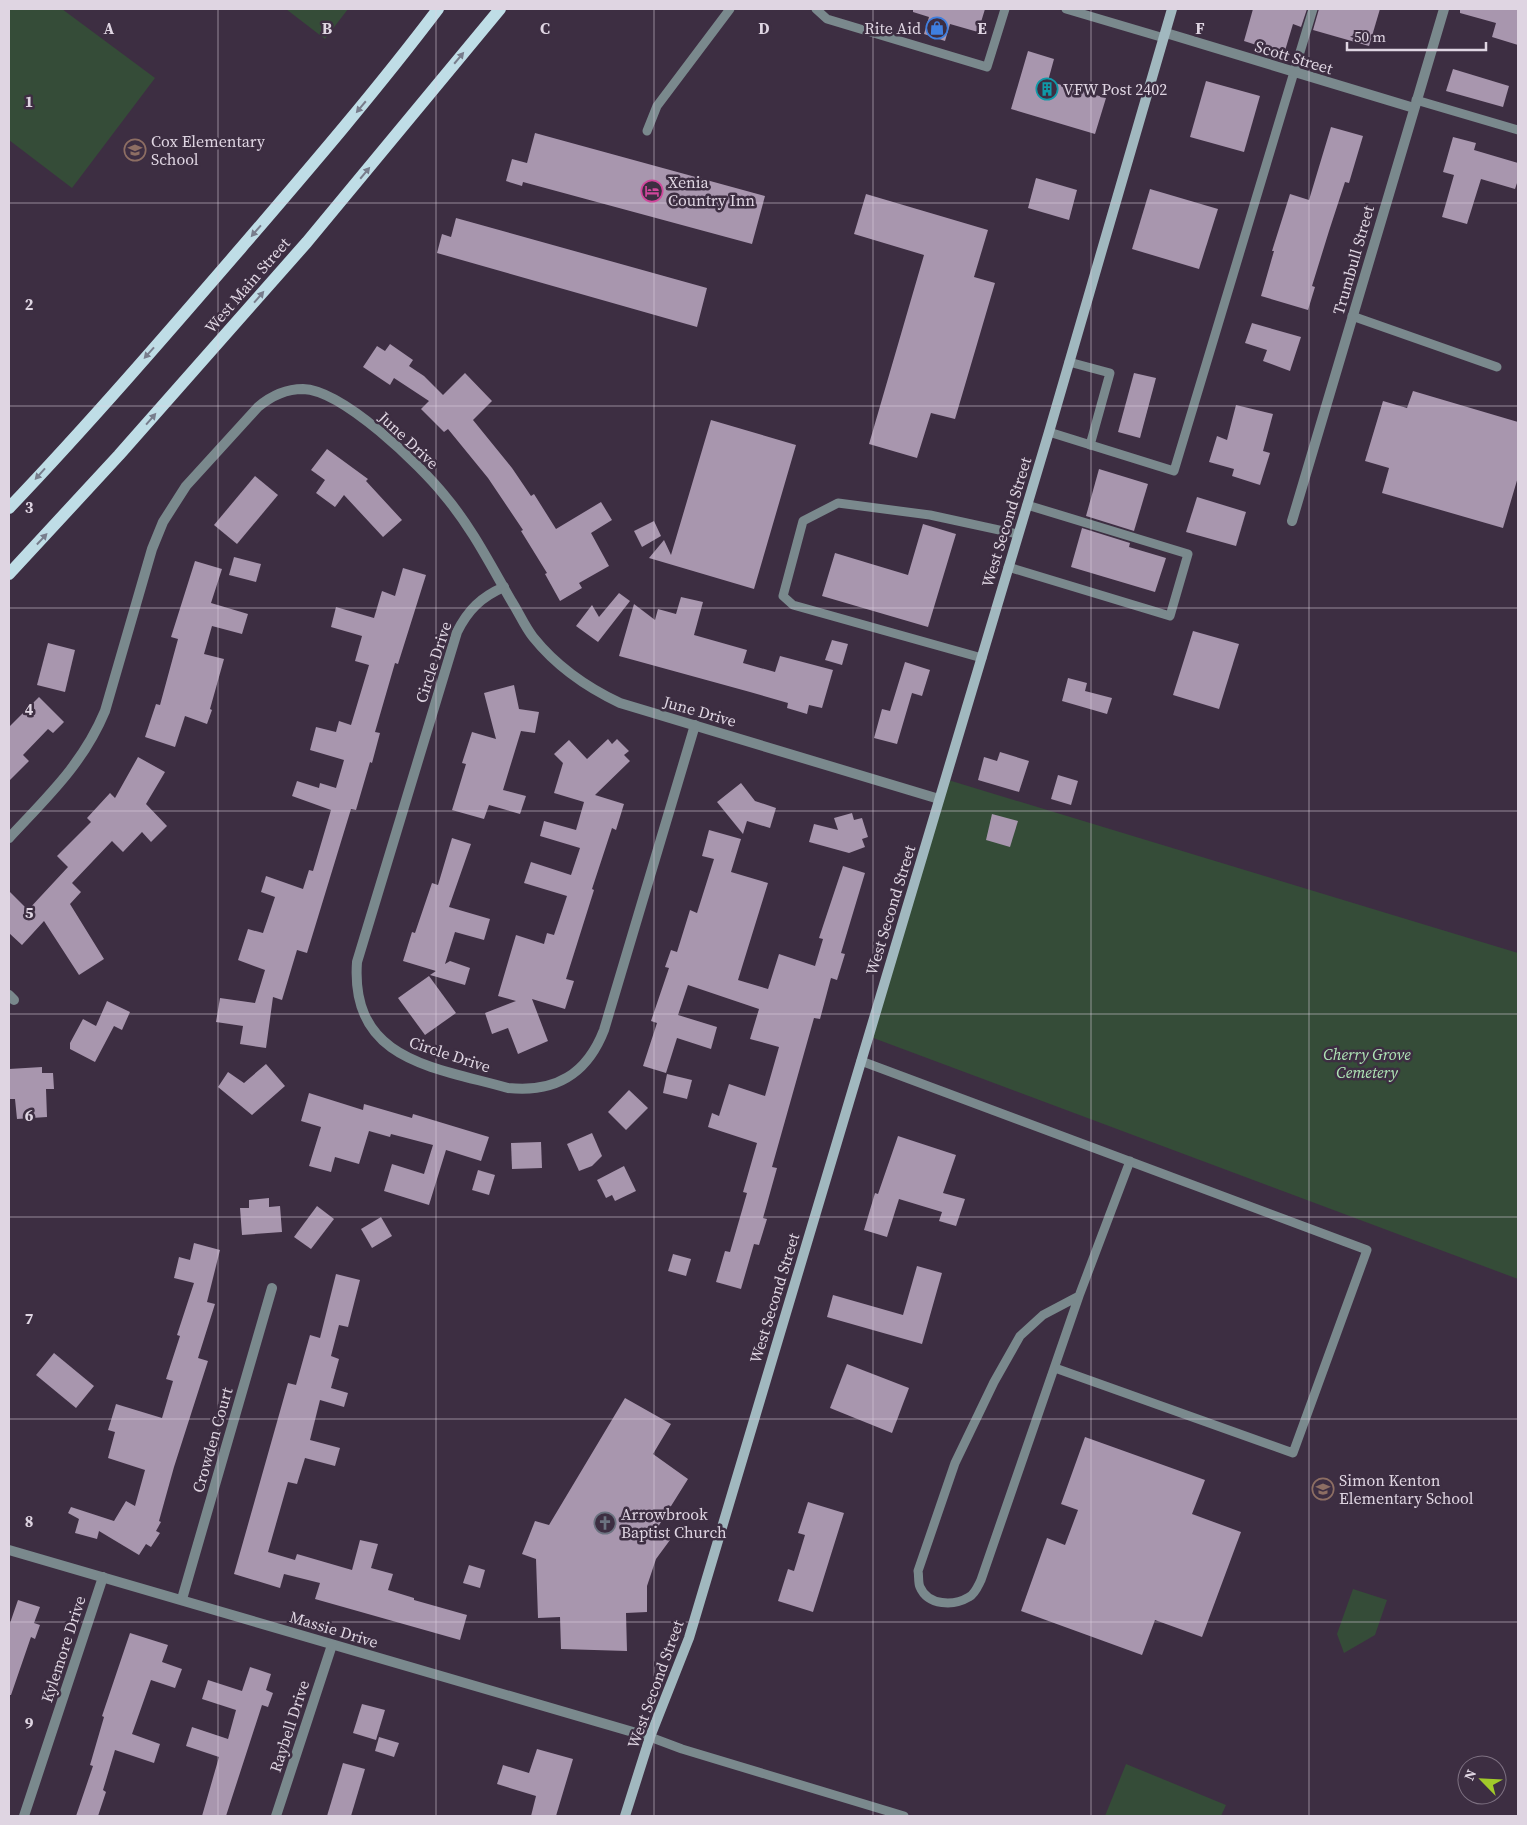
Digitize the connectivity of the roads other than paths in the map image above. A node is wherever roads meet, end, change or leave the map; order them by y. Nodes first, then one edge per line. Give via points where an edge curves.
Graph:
1 (438, 9) edge
2 (500, 9) edge
3 (730, 9) edge
4 (816, 9) edge
5 (1005, 9) edge
6 (1066, 9) edge
7 (1172, 9) edge
8 (1312, 9) edge
9 (1444, 9) edge
10 (1165, 35) junction
11 (1294, 73) junction
12 (1415, 104) junction
13 (647, 130) dead end
14 (1518, 130) edge
15 (1352, 316) junction
16 (1069, 362) junction
17 (1497, 367) dead end
18 (1049, 432) junction
19 (1090, 445) junction
20 (1027, 505) junction
21 (9, 508) edge
22 (1292, 521) dead end
23 (1018, 534) junction
24 (1008, 567) junction
25 (9, 574) edge
26 (504, 588) junction
27 (982, 658) junction
28 (695, 725) junction
29 (939, 798) junction
30 (9, 838) edge
31 (860, 1061) junction
32 (1130, 1161) junction
33 (272, 1288) dead end
34 (1080, 1296) junction
35 (1055, 1368) junction
36 (9, 1550) edge
37 (103, 1577) junction
38 (182, 1599) junction
39 (332, 1644) junction
40 (650, 1737) junction
41 (24, 1816) edge
42 (276, 1816) edge
43 (625, 1816) edge
44 (904, 1816) edge

1 -> 21 main road, West Main Street via 392,69 180,319
25 -> 2 main road, West Main Street via 120,455 307,242
3 - 13 lane via 657,106
4 - 5 lane via 827,19 988,67
6 - 10 lane
7 - 10 main road, West Second Street
8 - 11 lane
9 - 12 street, Trumbull Street
10 - 11 street, Scott Street
10 - 16 main road, West Second Street
11 - 12 street, Scott Street
11 - 19 lane via 1174,471
12 - 14 lane
12 - 15 street, Trumbull Street
15 - 17 lane
15 - 22 street, Trumbull Street
16 - 18 main road, West Second Street
16 - 19 lane via 1110,373
18 - 19 lane
18 - 20 main road, West Second Street
20 - 23 main road, West Second Street
20 - 24 lane via 1188,554 1170,616
23 - 24 main road, West Second Street
23 - 27 lane via 930,515 838,503 803,520 783,596 793,606
24 - 27 main road, West Second Street
26 - 28 street, June Drive via 533,636 554,661 575,678 620,702
26 - 28 street, Circle Drive via 476,604 464,617 457,632 357,962 356,991 362,1011 370,1028 392,1050 416,1061 522,1090 548,1086 582,1066 599,1044 604,1030
26 - 30 street, June Drive via 446,496 376,429 324,394 310,390 285,391 270,398 258,407 174,502 152,549 96,733 66,778
27 - 29 main road, West Second Street
28 - 29 street, June Drive
29 - 31 main road, West Second Street
31 - 32 lane
31 - 40 main road, West Second Street via 689,1638
32 - 34 lane
32 - 35 lane via 1368,1250 1294,1453
33 - 38 street, Crowden Court
34 - 35 lane
34 - 35 lane via 1043,1315 1020,1336 994,1382 955,1464 918,1571 920,1587 930,1598 944,1603 958,1602 972,1596 981,1580
36 - 37 street, Massie Drive
37 - 38 street, Massie Drive
37 - 41 street, Kylemore Drive
38 - 39 street, Massie Drive
39 - 40 street, Massie Drive
39 - 42 street, Raybell Drive
40 - 43 main road, West Second Street
40 - 44 lane

